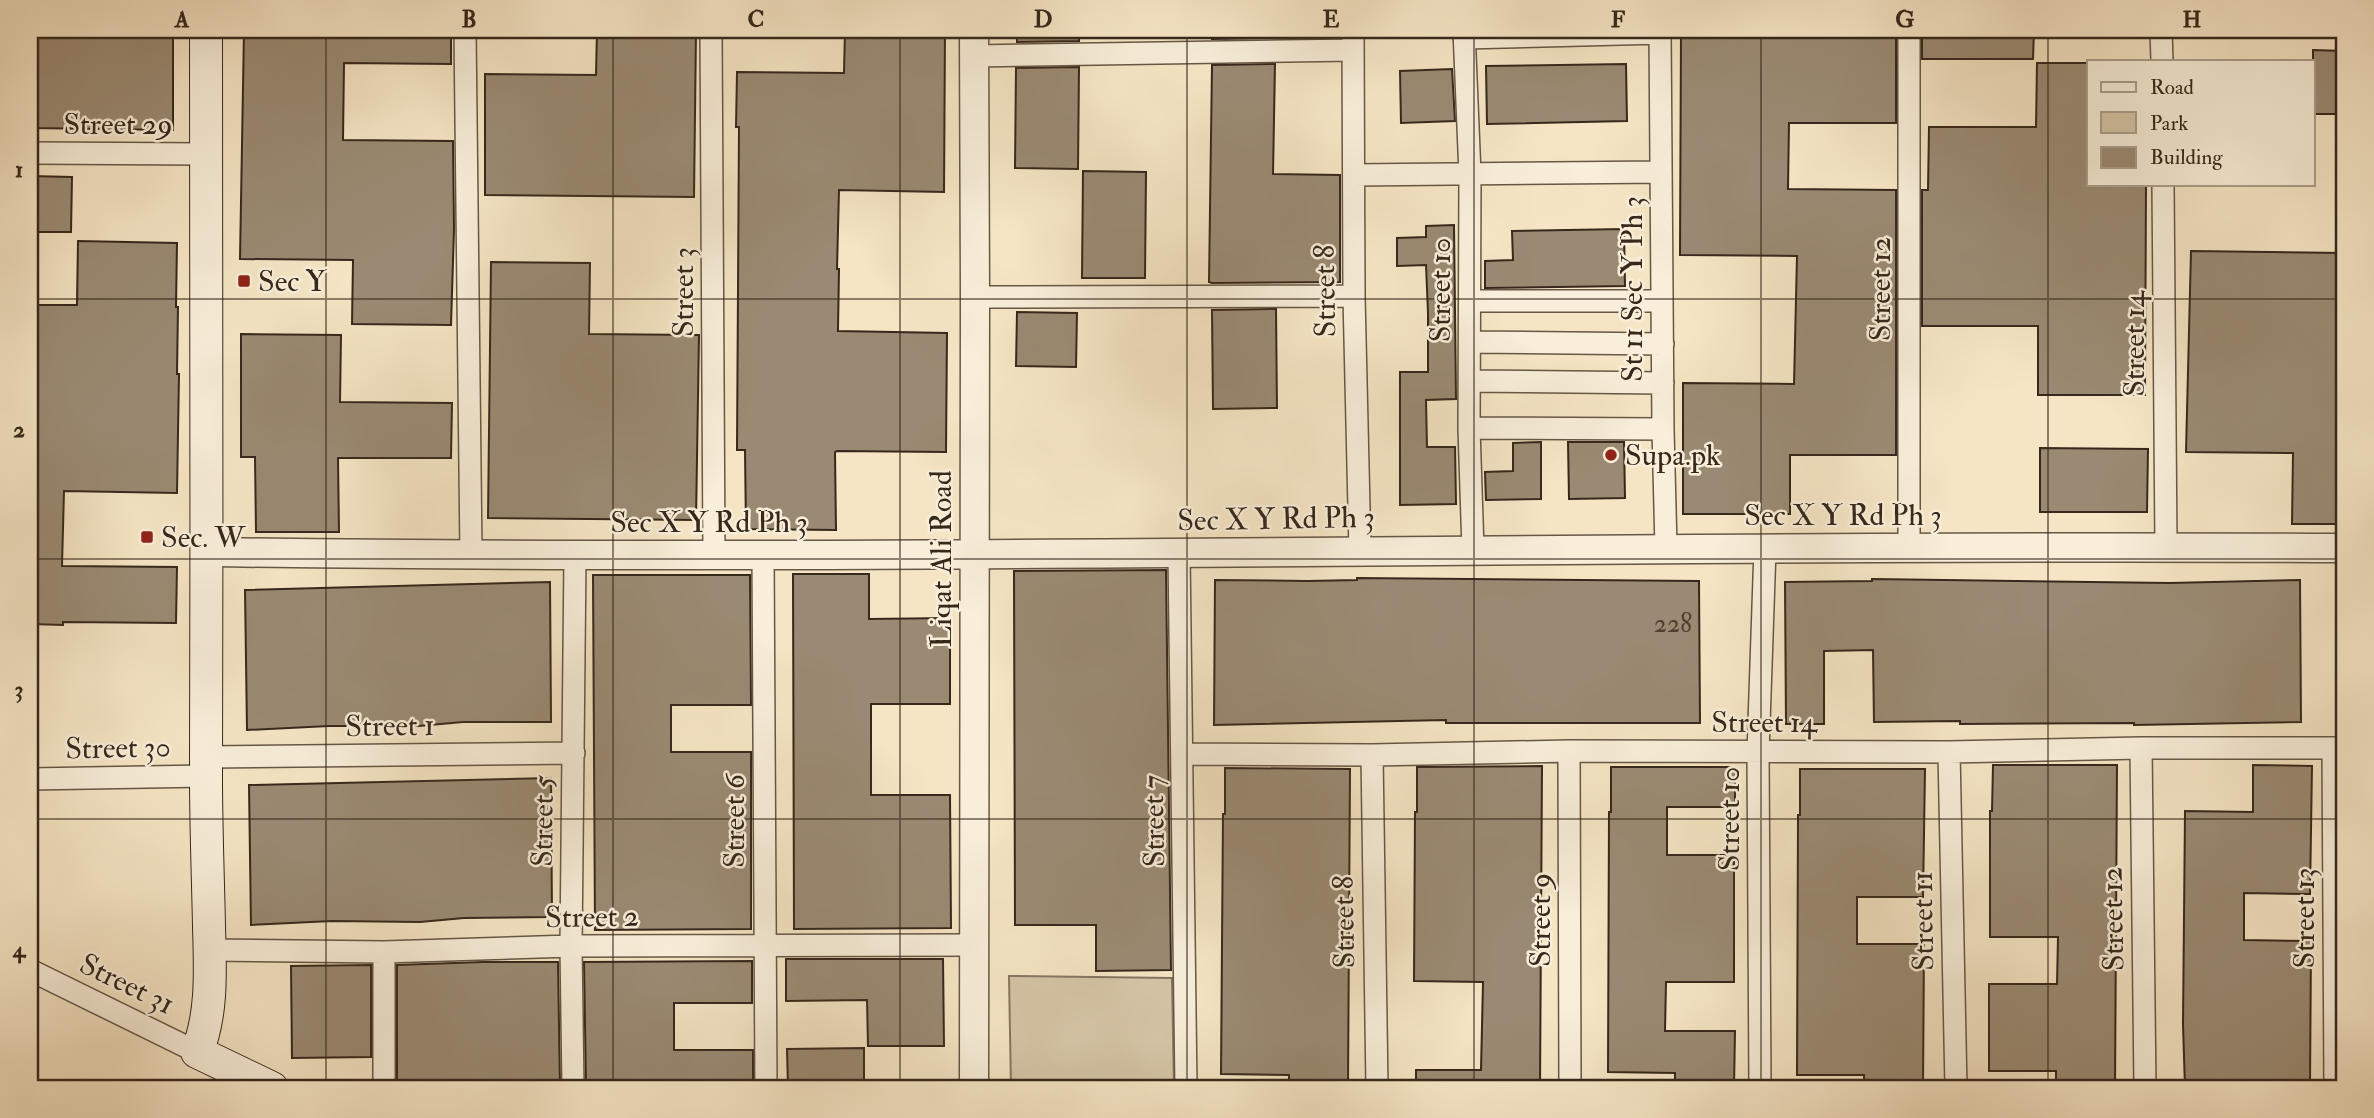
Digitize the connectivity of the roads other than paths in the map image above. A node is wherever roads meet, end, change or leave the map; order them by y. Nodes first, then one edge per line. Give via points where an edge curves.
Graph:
1 (206, 30) edge
2 (465, 30) edge
3 (711, 30) edge
4 (1909, 30) edge
5 (2161, 30) edge
6 (1660, 32) edge
7 (1464, 34) edge
8 (1353, 40) edge
9 (974, 43) edge
10 (2162, 60) edge
11 (30, 153) edge
12 (206, 154) junction
13 (1661, 172) junction
14 (1354, 175) junction
15 (1470, 175) junction
16 (2163, 186) edge
17 (1354, 296) junction
18 (975, 297) junction
19 (1471, 301) junction
20 (1662, 301) junction
21 (1470, 342) junction
22 (1663, 344) junction
23 (1470, 381) junction
24 (1663, 383) junction
25 (1469, 428) junction
26 (1663, 429) junction
27 (2166, 547) junction
28 (1667, 548) junction
29 (1909, 548) junction
30 (2344, 548) edge
31 (1474, 550) junction
32 (1765, 550) junction
33 (1360, 551) junction
34 (208, 552) junction
35 (714, 554) junction
36 (763, 554) junction
37 (974, 554) junction
38 (1179, 554) junction
39 (575, 555) junction
40 (471, 556) junction
41 (2141, 748) junction
42 (2339, 748) edge
43 (1569, 751) junction
44 (1758, 752) junction
45 (1949, 752) junction
46 (574, 754) junction
47 (1183, 754) junction
48 (1372, 755) junction
49 (207, 767) junction
50 (30, 779) edge
51 (764, 945) junction
52 (975, 945) junction
53 (571, 946) junction
54 (209, 950) junction
55 (384, 952) junction
56 (30, 970) edge
57 (197, 1052) junction
58 (272, 1088) edge
59 (384, 1088) edge
60 (573, 1088) edge
61 (766, 1088) edge
62 (974, 1088) edge
63 (1186, 1088) edge
64 (1377, 1088) edge
65 (1570, 1088) edge
66 (1760, 1088) edge
67 (1956, 1088) edge
68 (2145, 1088) edge
69 (2336, 1088) edge

1 - 12 main road
2 - 40 street
3 - 35 street, Street 3
4 - 29 street, Street 12
5 - 10 street
6 - 7 street
6 - 13 street, St 11 Sec Y Ph 3
7 - 15 street, Street 10
8 - 9 street
8 - 14 street, Street 8
9 - 18 street, Liqat Ali Road
11 - 12 street, Street 29
12 - 34 main road
13 - 15 street
13 - 20 street, St 11 Sec Y Ph 3
14 - 15 street
14 - 17 street, Street 8
15 - 19 street, Street 10
16 - 27 street, Street 14
17 - 18 street
17 - 33 street, Street 8
18 - 37 street, Liqat Ali Road
19 - 20 street
19 - 21 street, Street 10
20 - 22 street, St 11 Sec Y Ph 3
21 - 22 street
21 - 23 street, Street 10
22 - 24 street, St 11 Sec Y Ph 3
23 - 24 street
23 - 25 street, Street 10
24 - 26 street, St 11 Sec Y Ph 3
25 - 26 street
25 - 31 street, Street 10
26 - 28 street, St 11 Sec Y Ph 3
27 - 29 street, Sec X Y Rd Ph 3
27 - 30 street, Sec X Y Rd Ph 3
28 - 31 street, Sec X Y Rd Ph 3
28 - 32 street, Sec X Y Rd Ph 3
29 - 32 street, Sec X Y Rd Ph 3
31 - 33 street, Sec X Y Rd Ph 3
32 - 44 street, Street 10
33 - 38 street, Sec X Y Rd Ph 3
34 - 40 street, Sec X Y Rd Ph 3
34 - 49 main road
35 - 36 street, Sec X Y Rd Ph 3
35 - 39 street, Sec X Y Rd Ph 3
36 - 37 street, Sec X Y Rd Ph 3
36 - 51 street, Street 6
37 - 38 street, Sec X Y Rd Ph 3
37 - 52 street, Liqat Ali Road
38 - 47 street, Street 7
39 - 40 street, Sec X Y Rd Ph 3
39 - 46 street, Street 5
41 - 42 street, Street 14
41 - 45 street, Street 14
41 - 68 street, Street 12
42 - 69 street, Street 13
43 - 44 street, Street 14
43 - 48 street, Street 14
43 - 65 street, Street 9
44 - 45 street, Street 14
44 - 66 street, Street 10
45 - 67 street, Street 11
46 - 49 street, Street 1
46 - 53 street, Street 5
47 - 48 street, Street 14
47 - 63 street, Street 7
48 - 64 street, Street 8
49 - 50 street, Street 30
49 - 54 main road
51 - 52 street, Street 2
51 - 53 street, Street 2
51 - 61 street, Street 6
52 - 62 street, Liqat Ali Road
53 - 55 street, Street 2
53 - 60 street, Street 5
54 - 55 street, Street 2
54 - 57 main road via 208,1014
55 - 59 street
56 - 57 street, Street 31
57 - 58 main road

